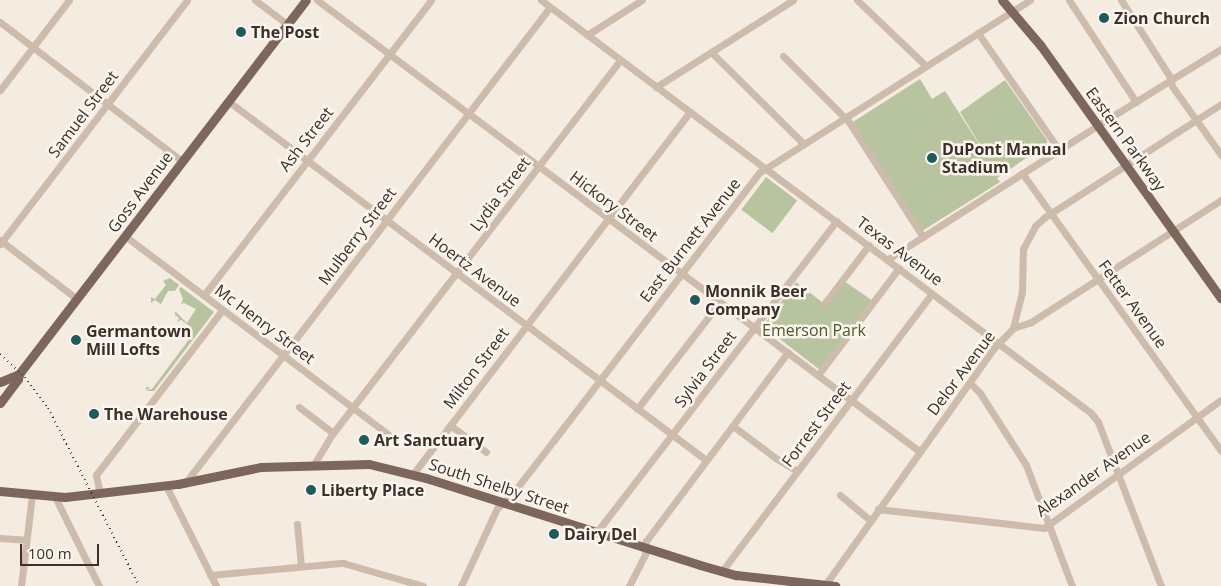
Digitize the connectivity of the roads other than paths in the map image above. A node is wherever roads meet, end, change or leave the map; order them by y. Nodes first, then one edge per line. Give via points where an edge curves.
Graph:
1 (69, 0) edge
2 (187, 0) edge
3 (255, 0) edge
4 (306, 0) edge
5 (317, 0) edge
6 (431, 0) edge
7 (541, 0) edge
8 (642, 0) edge
9 (793, 0) edge
10 (857, 0) edge
11 (1002, 0) edge
12 (1030, 0) edge
13 (1069, 0) edge
14 (1121, 0) edge
15 (550, 7) junction
16 (1012, 11) junction
17 (0, 22) edge
18 (287, 24) junction
19 (978, 33) junction
20 (587, 35) junction
21 (32, 48) junction
22 (1221, 49) edge
23 (711, 52) junction
24 (389, 54) junction
25 (783, 56) dead end
26 (620, 60) junction
27 (926, 66) junction
28 (1172, 82) junction
29 (656, 87) junction
30 (0, 90) edge
31 (228, 101) junction
32 (1136, 102) junction
33 (107, 104) junction
34 (1221, 104) edge
35 (690, 112) junction
36 (469, 114) junction
37 (845, 118) junction
38 (1196, 120) junction
39 (1098, 125) junction
40 (804, 144) junction
41 (1059, 150) junction
42 (1221, 155) edge
43 (182, 161) junction
44 (307, 161) junction
45 (1126, 165) junction
46 (539, 166) junction
47 (766, 169) junction
48 (1022, 173) junction
49 (1221, 200) edge
50 (1051, 213) junction
51 (608, 218) junction
52 (386, 220) junction
53 (836, 221) junction
54 (1173, 231) junction
55 (125, 236) junction
56 (923, 237) junction
57 (1, 242) edge
58 (869, 245) junction
59 (888, 259) junction
60 (899, 268) junction
61 (456, 273) junction
62 (682, 273) junction
63 (1098, 279) junction
64 (932, 293) junction
65 (204, 296) junction
66 (1221, 298) edge
67 (77, 299) junction
68 (720, 302) junction
69 (824, 304) dead end
70 (222, 310) junction
71 (526, 326) junction
72 (754, 327) junction
73 (1013, 328) junction
74 (1000, 343) junction
75 (788, 352) junction
76 (283, 355) junction
77 (19, 374) junction
78 (818, 375) junction
79 (600, 380) junction
80 (0, 382) edge
81 (970, 383) junction
82 (0, 390) edge
83 (0, 395) edge
84 (851, 400) junction
85 (1221, 400) edge
86 (0, 403) edge
87 (299, 407) dead end
88 (354, 407) junction
89 (637, 409) junction
90 (1197, 417) junction
91 (450, 425) junction
92 (733, 426) junction
93 (334, 433) junction
94 (388, 434) dead end
95 (672, 434) junction
96 (919, 451) junction
97 (1221, 451) edge
98 (486, 452) dead end
99 (706, 460) junction
100 (313, 466) junction
101 (797, 471) junction
102 (413, 474) junction
103 (1119, 474) junction
104 (186, 482) junction
105 (166, 486) junction
106 (0, 492) edge
107 (100, 493) junction
108 (32, 494) junction
109 (840, 495) dead end
110 (55, 497) junction
111 (503, 503) junction
112 (878, 509) junction
113 (870, 520) junction
114 (297, 524) dead end
115 (1048, 524) junction
116 (596, 533) junction
117 (0, 538) edge
118 (26, 540) junction
119 (644, 549) junction
120 (302, 566) junction
121 (722, 571) junction
122 (210, 575) junction
123 (769, 582) edge
124 (824, 585) junction
125 (21, 586) edge
126 (99, 586) edge
127 (216, 586) edge
128 (423, 586) edge
129 (461, 586) edge
130 (629, 586) edge
131 (835, 586) edge
132 (1072, 586) edge
133 (1161, 586) edge

1 - 21 street
2 - 33 street, Samuel Street
3 - 18 street
4 - 18 main road, Goss Avenue
5 - 24 street, Hickory Street
6 - 24 street, Ash Street
7 - 15 street, Texas Avenue
8 - 20 street
9 - 23 street
10 - 27 street
11 - 16 main road, Eastern Parkway
12 - 16 street, East Burnett Avenue
13 - 32 street
14 - 28 street
15 - 20 street, Texas Avenue
15 - 36 street, Mulberry Street
16 - 19 street, East Burnett Avenue
16 - 39 main road, Eastern Parkway
17 - 21 street
18 - 31 main road, Goss Avenue
19 - 27 street, East Burnett Avenue
19 - 41 street
20 - 26 street, Texas Avenue
21 - 30 street
21 - 33 street
22 - 28 street
23 - 29 street
23 - 40 street
24 - 36 street, Hickory Street
24 - 44 street, Ash Street
25 - 37 street
26 - 29 street, Texas Avenue
26 - 46 street, Lydia Street
27 - 37 street, East Burnett Avenue
28 - 32 street
28 - 38 street
29 - 35 street, Texas Avenue
31 - 43 main road, Goss Avenue
31 - 44 street, Hoertz Avenue
32 - 39 street
33 - 43 street
33 - 57 street, Samuel Street
34 - 38 street
35 - 47 street, Texas Avenue
35 - 51 street, Milton Street
36 - 46 street, Hickory Street
36 - 52 street, Mulberry Street
37 - 40 street, East Burnett Avenue
37 - 56 street
38 - 42 street
38 - 45 street
39 - 41 street
39 - 45 main road, Eastern Parkway
40 - 47 street, East Burnett Avenue
41 - 48 street
43 - 55 main road, Goss Avenue
44 - 52 street, Hoertz Avenue
44 - 65 street, Ash Street
45 - 50 street
45 - 54 main road, Eastern Parkway
46 - 51 street, Hickory Street
46 - 61 street, Lydia Street
47 - 53 street, Texas Avenue
47 - 62 street, East Burnett Avenue via 749,185
48 - 50 street, Fetter Avenue
48 - 56 street
49 - 54 street, Delor Avenue
50 - 63 street, Fetter Avenue
50 - 73 street via 1035,226 1024,243 1022,292
51 - 62 street, Hickory Street
51 - 71 street, Milton Street
52 - 61 street, Hoertz Avenue
52 - 76 street, Mulberry Street
53 - 58 street, Texas Avenue
53 - 72 street, Sylvia Street
54 - 63 street, Delor Avenue
54 - 66 main road, Eastern Parkway
55 - 65 street, Mc Henry Street
55 - 67 main road, Goss Avenue
56 - 59 street
57 - 67 street
58 - 59 street, Texas Avenue
58 - 69 street
59 - 60 street, Texas Avenue
60 - 64 street, Texas Avenue
60 - 78 street
61 - 71 street, Hoertz Avenue
61 - 88 street, Lydia Street
62 - 68 street, Hickory Street
62 - 79 street, East Burnett Avenue
63 - 73 street, Delor Avenue via 1031,322
63 - 90 street, Fetter Avenue
64 - 74 street, Texas Avenue
64 - 84 street, Forrest Street
65 - 70 street, Mc Henry Street
67 - 77 main road, Goss Avenue
68 - 72 street, Hickory Street
68 - 89 street
70 - 76 street, Mc Henry Street
70 - 107 street via 99,472 96,480
71 - 79 street, Hoertz Avenue
71 - 91 street, Milton Street
72 - 75 street, Hickory Street
72 - 95 street, Sylvia Street
73 - 74 street, Delor Avenue
74 - 81 street, Delor Avenue
74 - 103 street, Texas Avenue via 1094,416
75 - 78 street, Hickory Street
75 - 92 street
76 - 88 street, Mc Henry Street
76 - 104 street, Mulberry Street
77 - 80 main road
77 - 86 main road, Goss Avenue
78 - 84 street, Hickory Street
79 - 89 street, Hoertz Avenue
79 - 111 street, East Burnett Avenue
81 - 96 street, Delor Avenue
81 - 115 street via 980,393 1026,465
82 - 83 main road
84 - 96 street, Hickory Street
84 - 101 street, Forrest Street
85 - 90 street, Alexander Avenue
87 - 93 street
88 - 93 street, Lydia Street
88 - 94 street, Mc Henry Street
89 - 95 street, Hoertz Avenue
90 - 97 street, Fetter Avenue
90 - 103 street, Alexander Avenue
91 - 98 street
91 - 102 street, Milton Street
92 - 99 street
92 - 101 street
93 - 100 street, Lydia Street
95 - 99 street, Hoertz Avenue
95 - 116 street, Sylvia Street
96 - 112 street, Delor Avenue
99 - 119 street via 646,541
100 - 102 main road, South Shelby Street via 370,464
100 - 104 main road, South Shelby Street via 261,467
101 - 121 street, Forrest Street
102 - 111 main road, South Shelby Street
103 - 115 street, Alexander Avenue
103 - 133 street, Texas Avenue
104 - 105 main road, South Shelby Street
105 - 107 main road, South Shelby Street
105 - 122 street
106 - 108 main road, South Shelby Street
107 - 110 main road, South Shelby Street
108 - 110 main road, South Shelby Street
108 - 118 street
109 - 113 street
110 - 126 street
111 - 116 main road, South Shelby Street
111 - 129 street, East Burnett Avenue via 497,508
112 - 113 street, Delor Avenue
112 - 115 street, Alexander Avenue via 1040,528
113 - 124 street, Delor Avenue
114 - 120 street
115 - 132 street
116 - 119 main road, South Shelby Street
117 - 118 street
118 - 125 street
119 - 121 main road, South Shelby Street
119 - 130 street via 645,554
120 - 122 street
120 - 128 street via 343,563
121 - 123 main road, South Shelby Street
122 - 127 street
123 - 124 main road, South Shelby Street
124 - 131 main road, South Shelby Street

